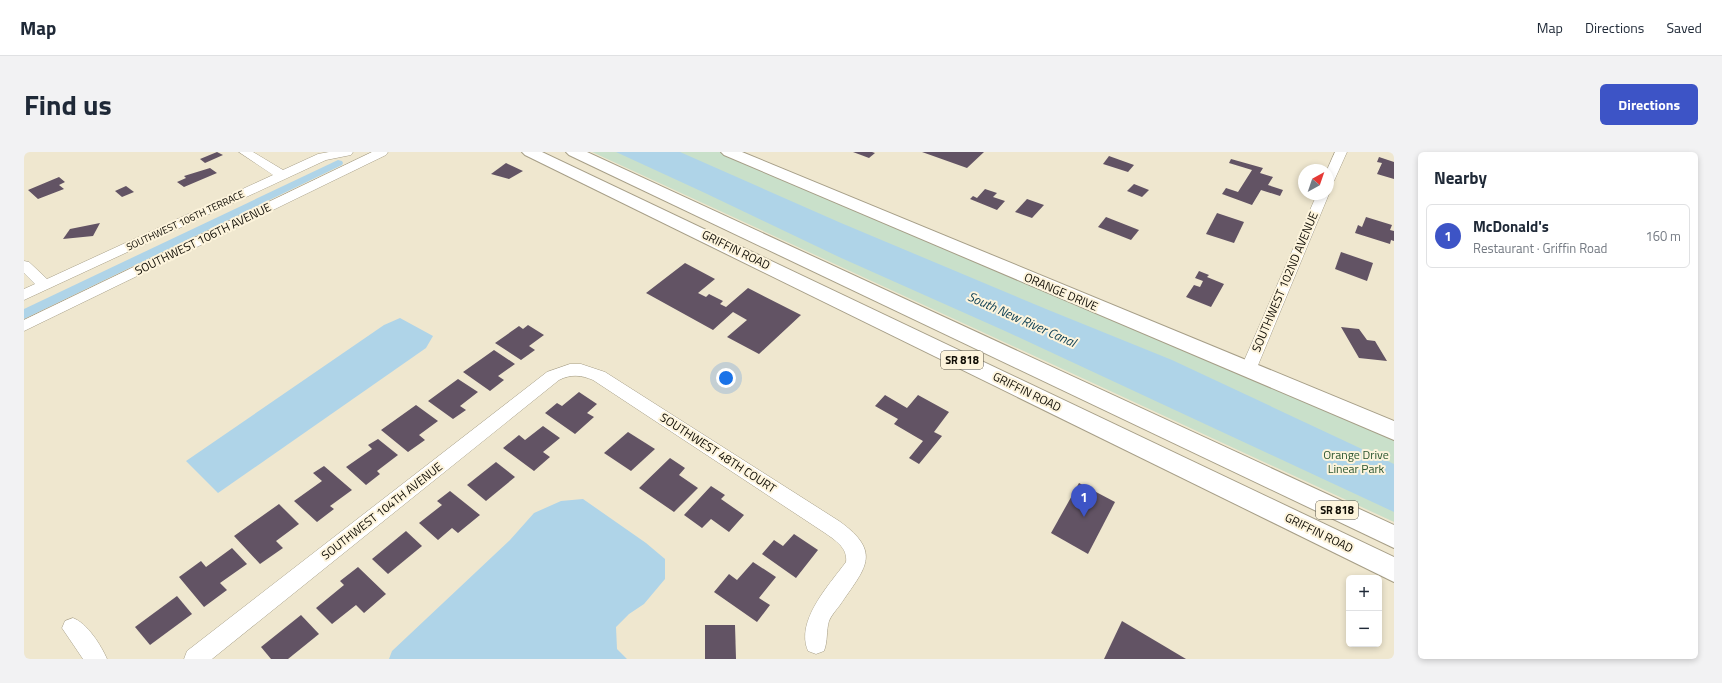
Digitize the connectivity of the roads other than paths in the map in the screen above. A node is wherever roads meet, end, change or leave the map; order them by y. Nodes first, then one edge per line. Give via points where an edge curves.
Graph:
1 (245, 152) edge
2 (347, 152) edge
3 (352, 152) edge
4 (530, 152) edge
5 (574, 152) edge
6 (728, 152) edge
7 (1341, 152) edge
8 (378, 154) edge
9 (1334, 168) edge
10 (282, 175) junction
11 (1320, 200) edge
12 (24, 265) edge
13 (45, 285) junction
14 (24, 295) edge
15 (24, 326) edge
16 (946, 352) junction
17 (1003, 354) junction
18 (572, 364) joint
19 (1248, 370) junction
20 (1058, 406) junction
21 (1145, 421) junction
22 (1394, 431) edge
23 (1394, 537) edge
24 (1394, 570) edge
25 (73, 628) dead end
26 (816, 644) dead end
27 (96, 659) edge
28 (195, 659) edge

1 - 10 street
2 - 10 street, SOUTHWEST 106TH TERRACE via 322,157
3 - 8 street
4 - 16 main road, GRIFFIN ROAD / SR 818
5 - 17 main road, GRIFFIN ROAD / SR 818
6 - 19 main road, ORANGE DRIVE
7 - 9 street
8 - 15 street, SOUTHWEST 106TH AVENUE
10 - 13 street, SOUTHWEST 106TH TERRACE
11 - 19 street, SOUTHWEST 102ND AVENUE
12 - 13 street
13 - 14 street, SOUTHWEST 106TH TERRACE
16 - 17 main road via 982,357
16 - 20 main road, GRIFFIN ROAD / SR 818
17 - 21 main road, GRIFFIN ROAD / SR 818
18 - 26 street, SOUTHWEST 48TH COURT via 612,384 850,541 857,558 852,572 819,618
18 - 28 street, SOUTHWEST 104TH AVENUE via 552,376
19 - 22 main road, ORANGE DRIVE
20 - 21 main road via 1065,402 1076,402
20 - 24 main road, GRIFFIN ROAD / SR 818
21 - 23 main road, GRIFFIN ROAD / SR 818
25 - 27 street

